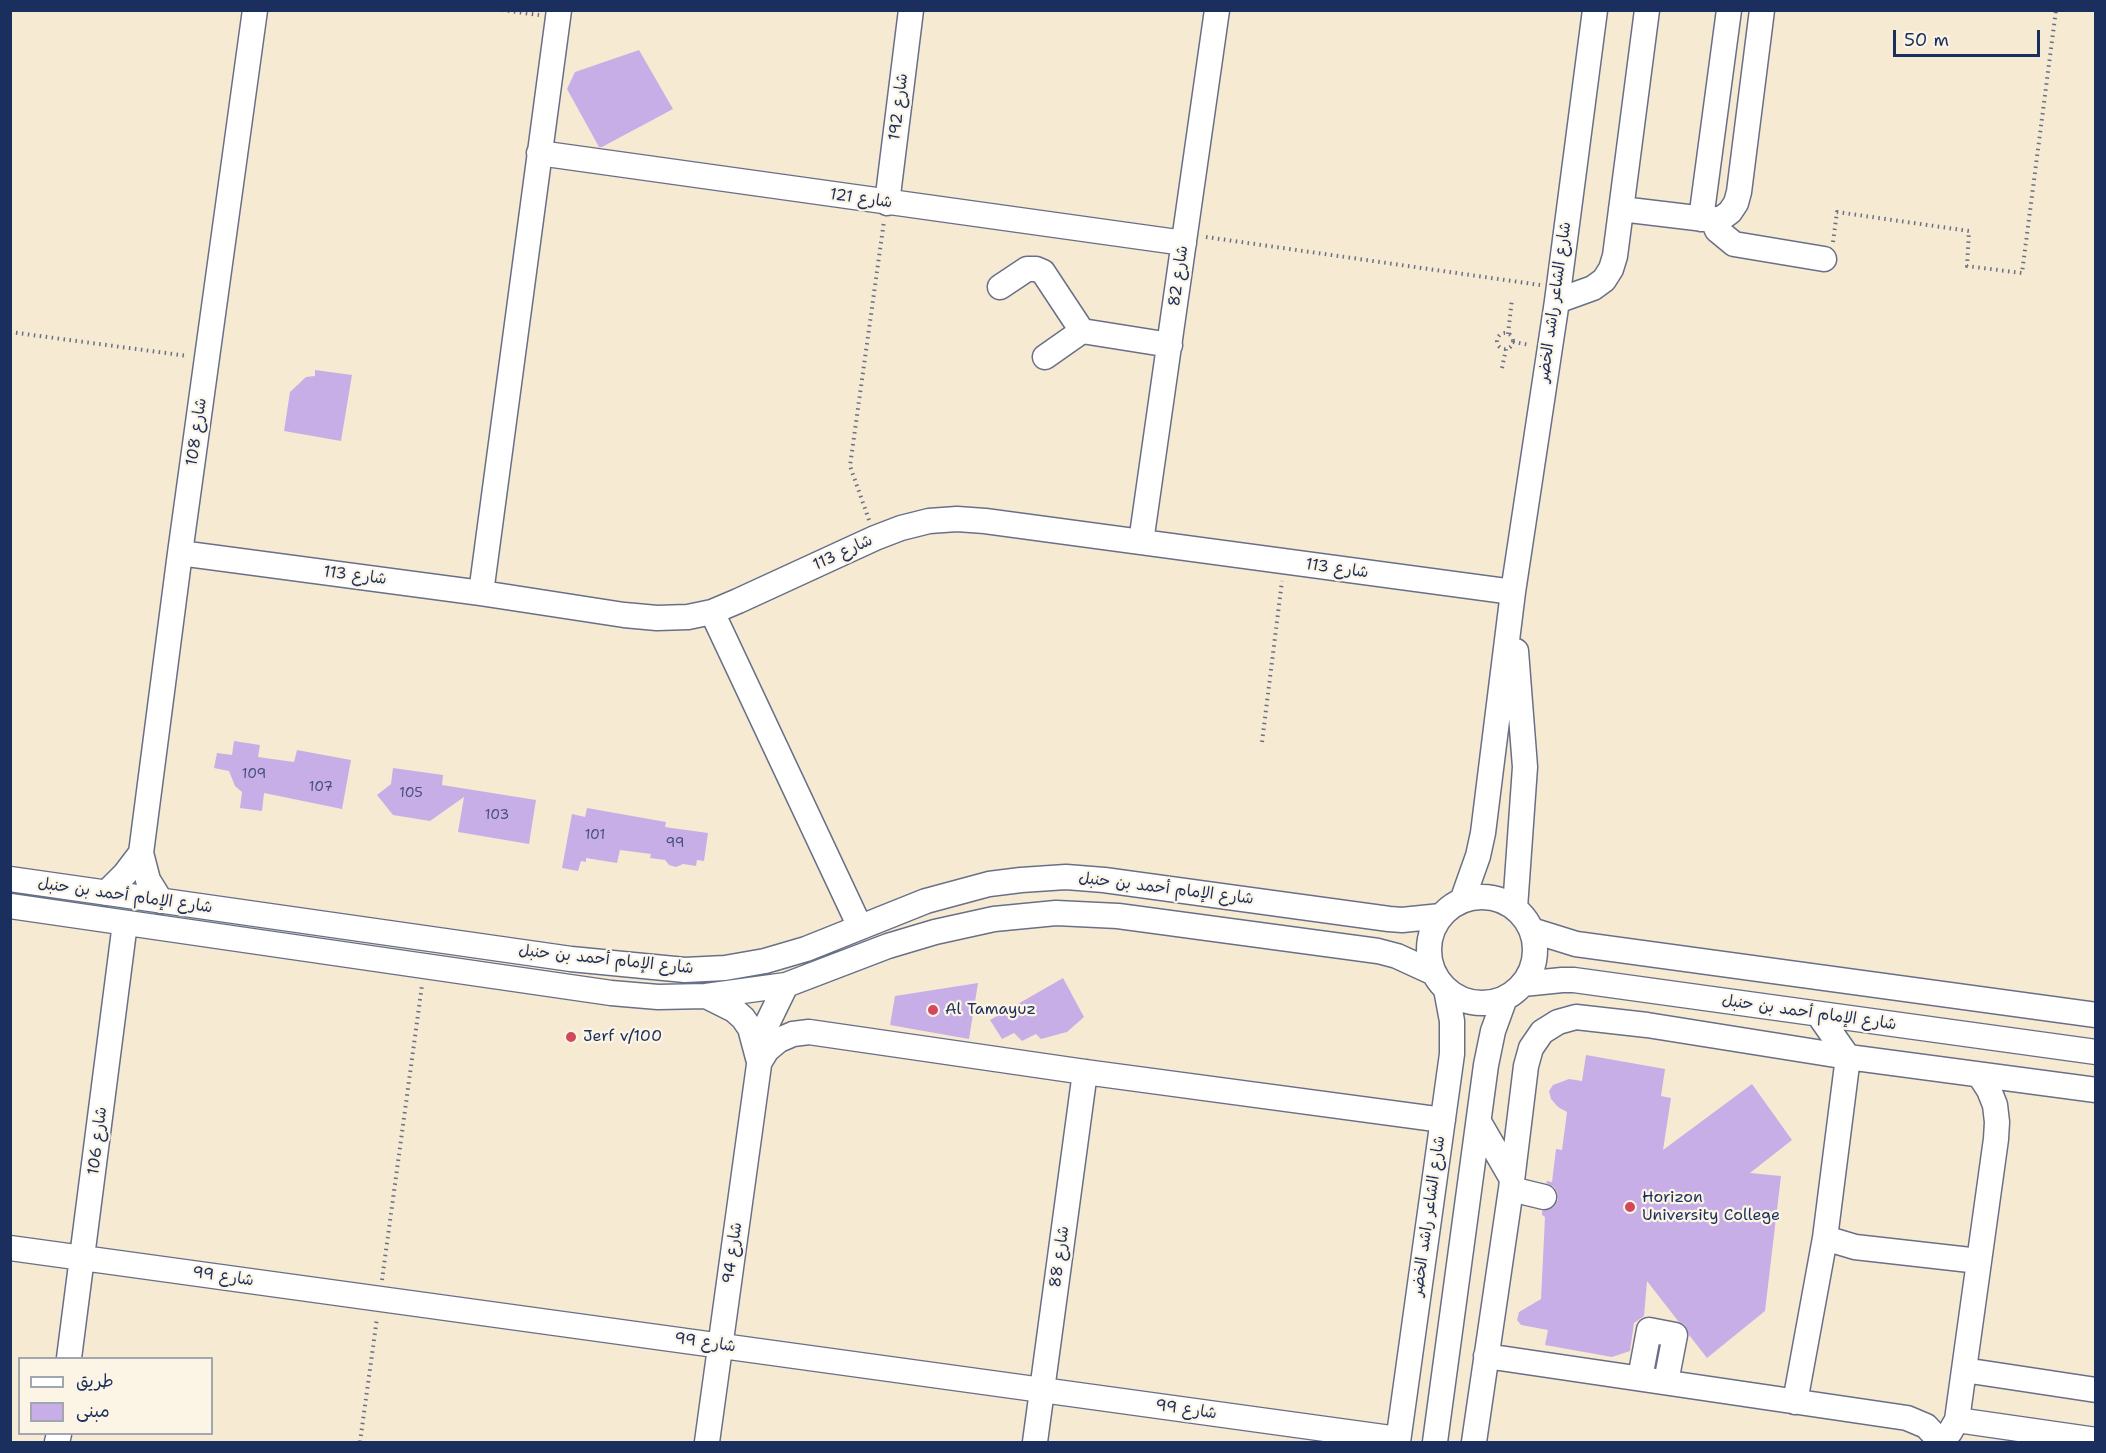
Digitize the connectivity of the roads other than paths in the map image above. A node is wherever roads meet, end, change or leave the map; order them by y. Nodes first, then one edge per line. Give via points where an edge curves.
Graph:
1 (255, 10) edge
2 (911, 10) edge
3 (1217, 10) edge
4 (1595, 10) edge
5 (1647, 10) edge
6 (1729, 10) edge
7 (1762, 10) edge
8 (558, 14) edge
9 (539, 153) junction
10 (887, 203) junction
11 (1621, 209) junction
12 (1707, 219) junction
13 (1185, 238) junction
14 (1824, 259) road end
15 (1000, 287) dead end
16 (1557, 295) junction
17 (1082, 331) junction
18 (1170, 345) junction
19 (1045, 357) dead end
20 (1142, 542) junction
21 (180, 553) junction
22 (1512, 592) junction
23 (481, 593) junction
24 (712, 612) junction
25 (141, 853) junction
26 (10, 879) edge
27 (106, 893) junction
28 (161, 901) junction
29 (1462, 901) junction
30 (10, 906) edge
31 (1515, 908) junction
32 (1441, 916) junction
33 (125, 923) junction
34 (860, 927) junction
35 (1531, 930) junction
36 (1440, 981) junction
37 (1604, 984) junction
38 (1514, 991) junction
39 (780, 995) junction
40 (706, 996) junction
41 (1818, 1014) junction
42 (2096, 1015) edge
43 (1647, 1025) junction
44 (809, 1032) junction
45 (2096, 1052) edge
46 (1848, 1057) junction
47 (759, 1063) junction
48 (1085, 1072) junction
49 (1980, 1076) junction
50 (2096, 1090) edge
51 (1443, 1120) junction
52 (1479, 1122) junction
53 (1512, 1184) junction
54 (1544, 1197) dead end
55 (1825, 1238) junction
56 (11, 1252) edge
57 (82, 1258) junction
58 (1979, 1261) junction
59 (720, 1345) junction
60 (1486, 1356) junction
61 (69, 1357) edge
62 (1964, 1370) junction
63 (1640, 1378) junction
64 (1666, 1382) junction
65 (2096, 1390) edge
66 (1042, 1391) junction
67 (1795, 1402) junction
68 (1957, 1420) junction
69 (2096, 1440) edge
70 (1398, 1441) edge
71 (1940, 1442) edge
72 (707, 1443) edge
73 (1035, 1443) edge
74 (1436, 1443) edge
75 (1474, 1443) edge

1 - 21 street, شارع 108
2 - 10 street, شارع 192
3 - 13 street, شارع 82
4 - 16 street, شارع الشاعر راشد الخضر
5 - 11 street
6 - 12 street
7 - 12 street via 1736,203 1722,218
8 - 9 street
9 - 10 street, شارع 121
9 - 23 street
10 - 13 street, شارع 121
11 - 12 street
11 - 16 street via 1615,256 1604,280 1593,288
12 - 14 street via 1734,244
13 - 18 street, شارع 82
15 - 17 street via 1027,269 1036,269 1043,273
16 - 22 street, شارع الشاعر راشد الخضر
17 - 18 street
17 - 19 street
18 - 20 street, شارع 82
20 - 22 street, شارع 113
20 - 24 street, شارع 113 via 985,521 929,521 875,538
21 - 23 street, شارع 113
21 - 25 street, شارع 108
22 - 29 street, شارع الشاعر راشد الخضر via 1483,833
22 - 31 street, شارع الشاعر راشد الخضر via 1525,767
23 - 24 street, شارع 113 via 657,618
24 - 34 street
25 - 27 street
25 - 28 street, شارع 108 via 148,880
26 - 27 street, شارع الإمام أحمد بن حنبل
27 - 28 street, شارع الإمام أحمد بن حنبل
28 - 34 street, شارع الإمام أحمد بن حنبل via 571,959 685,970 765,961
29 - 31 street via 1489,898
29 - 32 street
30 - 33 street, شارع الإمام أحمد بن حنبل
31 - 35 street
32 - 34 street, شارع الإمام أحمد بن حنبل via 1389,919 1066,877 989,884 926,901
32 - 36 street via 1432,933 1429,953
33 - 40 street, شارع الإمام أحمد بن حنبل via 611,993
33 - 57 street, شارع 106
35 - 38 street via 1534,958 1530,972
35 - 42 street via 1576,944
36 - 38 street via 1467,1002 1480,1004 1493,1003
36 - 39 street, شارع الإمام أحمد بن حنبل via 1397,956 1378,951 1118,916 1056,913 994,919 935,932 888,946
36 - 51 street, شارع الشاعر راشد الخضر via 1453,1038
37 - 38 street, شارع الإمام أحمد بن حنبل via 1562,980
37 - 41 street, شارع الإمام أحمد بن حنبل
37 - 43 street
38 - 52 street via 1489,1048
39 - 40 street, شارع الإمام أحمد بن حنبل
39 - 44 street via 790,1021
39 - 47 street, شارع 94 via 767,1024
40 - 47 street, شارع 94 via 743,1018 754,1039
41 - 45 street, شارع الإمام أحمد بن حنبل
41 - 46 street
43 - 46 street
43 - 53 street via 1576,1017 1542,1032 1531,1048 1526,1066
44 - 47 street via 779,1040
44 - 48 street
46 - 49 street
46 - 55 street
47 - 59 street, شارع 94
48 - 51 street
48 - 66 street, شارع 88
49 - 50 street
49 - 58 street via 1995,1105 1997,1122
51 - 70 street, شارع الشاعر راشد الخضر
52 - 53 street
52 - 74 street
53 - 54 street
53 - 60 street
55 - 58 street via 1855,1246
55 - 67 street
56 - 57 street, شارع 99
57 - 59 street, شارع 99
57 - 61 street, شارع 106
58 - 62 street
59 - 66 street, شارع 99
59 - 72 street, شارع 94
60 - 63 street
60 - 75 street
62 - 65 street
62 - 68 street
63 - 64 street
63 - 64 street via 1649,1330 1675,1335
64 - 67 street
66 - 70 street, شارع 99
66 - 73 street, شارع 88
67 - 71 street via 1907,1418 1926,1426
68 - 69 street
68 - 71 street

